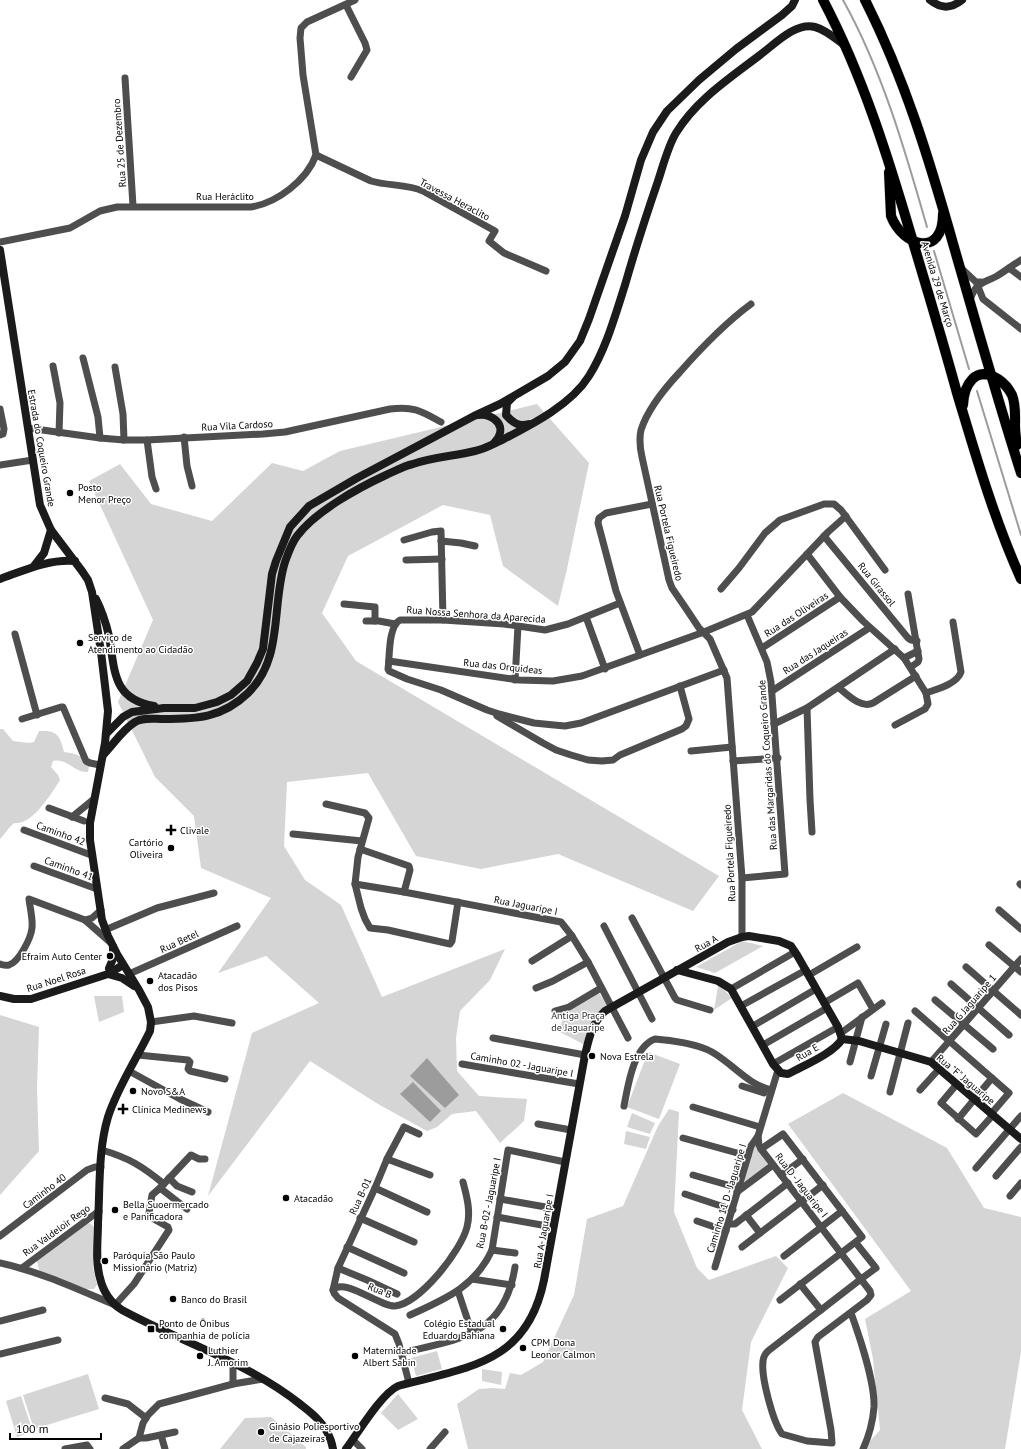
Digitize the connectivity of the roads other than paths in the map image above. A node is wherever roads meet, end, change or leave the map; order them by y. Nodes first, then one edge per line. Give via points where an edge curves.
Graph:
1 (355, 0) edge
2 (795, 0) edge
3 (823, 0) edge
4 (865, 0) edge
5 (930, 0) edge
6 (962, 0) edge
7 (346, 5) junction
8 (845, 46) junction
9 (351, 77) dead end
10 (125, 78) dead end
11 (316, 155) junction
12 (888, 158) junction
13 (133, 206) junction
14 (943, 207) junction
15 (0, 242) edge
16 (913, 242) junction
17 (0, 250) edge
18 (1020, 262) edge
19 (960, 267) junction
20 (1009, 268) junction
21 (546, 271) dead end
22 (1021, 277) edge
23 (978, 284) junction
24 (970, 300) junction
25 (751, 304) dead end
26 (1021, 329) edge
27 (83, 358) dead end
28 (53, 366) dead end
29 (115, 367) dead end
30 (992, 376) junction
31 (517, 394) junction
32 (0, 409) edge
33 (962, 410) junction
34 (474, 416) junction
35 (441, 422) dead end
36 (534, 423) junction
37 (28, 428) junction
38 (60, 433) junction
39 (0, 435) edge
40 (184, 437) junction
41 (100, 438) junction
42 (124, 440) junction
43 (147, 440) junction
44 (485, 448) junction
45 (33, 460) junction
46 (0, 465) edge
47 (1020, 470) edge
48 (192, 486) dead end
49 (156, 489) dead end
50 (652, 504) junction
51 (846, 516) junction
52 (51, 530) junction
53 (824, 536) junction
54 (404, 540) dead end
55 (441, 541) junction
56 (475, 546) dead end
57 (44, 553) junction
58 (806, 554) junction
59 (442, 559) junction
60 (406, 560) dead end
61 (52, 561) junction
62 (75, 561) junction
63 (34, 567) junction
64 (885, 570) dead end
65 (0, 579) edge
66 (1021, 579) edge
67 (721, 589) dead end
68 (92, 592) junction
69 (908, 594) dead end
70 (840, 597) junction
71 (620, 603) junction
72 (344, 604) dead end
73 (747, 615) junction
74 (586, 617) junction
75 (443, 620) junction
76 (366, 621) dead end
77 (375, 621) junction
78 (953, 622) dead end
79 (395, 624) junction
80 (518, 626) junction
81 (869, 628) junction
82 (704, 632) junction
83 (15, 634) dead end
84 (917, 641) junction
85 (762, 648) junction
86 (895, 649) junction
87 (918, 651) junction
88 (640, 655) junction
89 (904, 658) junction
90 (389, 661) junction
91 (911, 667) junction
92 (605, 668) junction
93 (724, 670) junction
94 (916, 676) junction
95 (515, 680) junction
96 (680, 686) junction
97 (839, 688) junction
98 (772, 691) junction
99 (926, 693) junction
100 (164, 708) junction
101 (807, 708) junction
102 (487, 710) junction
103 (37, 715) junction
104 (22, 719) dead end
105 (774, 724) junction
106 (895, 725) dead end
107 (106, 734) junction
108 (732, 747) junction
109 (691, 751) dead end
110 (102, 757) junction
111 (778, 758) junction
112 (733, 761) junction
113 (100, 765) junction
114 (94, 799) junction
115 (326, 804) dead end
116 (49, 808) dead end
117 (72, 817) junction
118 (84, 821) dead end
119 (24, 830) dead end
120 (812, 832) dead end
121 (293, 834) dead end
122 (361, 845) junction
123 (91, 855) junction
124 (34, 866) dead end
125 (742, 878) junction
126 (355, 884) junction
127 (97, 889) junction
128 (404, 892) junction
129 (214, 893) dead end
130 (458, 902) junction
131 (101, 910) junction
132 (999, 910) dead end
133 (632, 918) dead end
134 (85, 920) junction
135 (237, 926) dead end
136 (604, 926) dead end
137 (1021, 929) edge
138 (105, 930) junction
139 (572, 936) junction
140 (742, 937) junction
141 (112, 945) junction
142 (989, 945) dead end
143 (857, 947) dead end
144 (795, 952) junction
145 (1021, 959) edge
146 (532, 960) dead end
147 (122, 962) junction
148 (588, 962) junction
149 (0, 964) edge
150 (966, 967) dead end
151 (1015, 967) junction
152 (677, 970) junction
153 (108, 971) junction
154 (1021, 972) edge
155 (807, 973) junction
156 (129, 974) junction
157 (664, 977) junction
158 (951, 984) dead end
159 (536, 988) dead end
160 (601, 988) junction
161 (731, 989) junction
162 (816, 989) junction
163 (139, 990) junction
164 (638, 991) junction
165 (994, 991) junction
166 (0, 996) edge
167 (935, 1000) dead end
168 (882, 1003) dead end
169 (826, 1005) junction
170 (741, 1006) junction
171 (612, 1007) junction
172 (979, 1008) junction
173 (873, 1009) junction
174 (710, 1010) dead end
175 (555, 1011) dead end
176 (915, 1012) dead end
177 (1021, 1015) edge
178 (862, 1017) junction
179 (652, 1019) dead end
180 (151, 1022) junction
181 (232, 1023) dead end
182 (908, 1023) dead end
183 (886, 1024) dead end
184 (964, 1024) junction
185 (752, 1026) junction
186 (840, 1033) junction
187 (1009, 1035) dead end
188 (493, 1038) dead end
189 (628, 1038) dead end
190 (856, 1041) junction
191 (950, 1041) junction
192 (763, 1045) junction
193 (878, 1046) junction
194 (993, 1049) dead end
195 (900, 1052) junction
196 (138, 1055) junction
197 (585, 1055) junction
198 (850, 1062) dead end
199 (931, 1062) junction
200 (462, 1064) dead end
201 (776, 1067) junction
202 (939, 1069) junction
203 (129, 1071) junction
204 (871, 1076) dead end
205 (992, 1078) junction
206 (225, 1079) dead end
207 (579, 1084) junction
208 (957, 1084) junction
209 (742, 1086) dead end
210 (920, 1090) dead end
211 (771, 1092) junction
212 (890, 1092) dead end
213 (974, 1099) junction
214 (624, 1106) dead end
215 (694, 1106) dead end
216 (208, 1112) dead end
217 (992, 1115) junction
218 (1021, 1116) edge
219 (958, 1118) junction
220 (538, 1124) dead end
221 (760, 1127) junction
222 (1009, 1129) junction
223 (571, 1130) junction
224 (419, 1134) dead end
225 (758, 1136) junction
226 (683, 1138) dead end
227 (1021, 1140) edge
228 (1021, 1147) edge
229 (761, 1149) junction
230 (102, 1150) junction
231 (748, 1156) junction
232 (205, 1159) dead end
233 (387, 1159) junction
234 (803, 1159) junction
235 (565, 1162) junction
236 (773, 1165) junction
237 (101, 1167) junction
238 (976, 1168) dead end
239 (430, 1175) dead end
240 (693, 1175) dead end
241 (781, 1175) junction
242 (996, 1176) dead end
243 (463, 1182) dead end
244 (164, 1183) junction
245 (788, 1183) junction
246 (1021, 1183) edge
247 (823, 1185) junction
248 (375, 1188) junction
249 (738, 1190) junction
250 (192, 1192) dead end
251 (685, 1194) dead end
252 (1010, 1196) dead end
253 (500, 1199) junction
254 (802, 1201) junction
255 (557, 1208) junction
256 (187, 1209) dead end
257 (732, 1210) junction
258 (99, 1211) junction
259 (842, 1211) junction
260 (427, 1212) dead end
261 (746, 1215) junction
262 (497, 1217) junction
263 (360, 1218) junction
264 (697, 1221) dead end
265 (553, 1227) junction
266 (822, 1227) junction
267 (727, 1228) junction
268 (760, 1233) junction
269 (0, 1236) edge
270 (414, 1242) dead end
271 (856, 1243) junction
272 (347, 1247) junction
273 (742, 1247) dead end
274 (492, 1250) junction
275 (516, 1253) dead end
276 (842, 1253) junction
277 (784, 1256) dead end
278 (0, 1263) edge
279 (515, 1267) dead end
280 (715, 1267) dead end
281 (22, 1268) junction
282 (338, 1268) junction
283 (404, 1273) dead end
284 (472, 1279) junction
285 (861, 1279) junction
286 (512, 1284) junction
287 (800, 1284) junction
288 (102, 1285) junction
289 (333, 1290) junction
290 (458, 1291) junction
291 (88, 1293) junction
292 (397, 1294) dead end
293 (780, 1300) dead end
294 (116, 1305) junction
295 (43, 1310) dead end
296 (821, 1310) junction
297 (851, 1312) junction
298 (410, 1315) dead end
299 (0, 1321) edge
300 (472, 1333) junction
301 (58, 1340) dead end
302 (401, 1353) junction
303 (0, 1354) edge
304 (233, 1363) junction
305 (263, 1379) junction
306 (409, 1383) junction
307 (233, 1384) junction
308 (105, 1398) dead end
309 (146, 1418) junction
310 (175, 1432) dead end
311 (445, 1432) dead end
312 (161, 1435) junction
313 (139, 1438) junction
314 (353, 1440) junction
315 (64, 1449) edge
316 (90, 1449) edge
317 (124, 1449) edge
318 (165, 1449) edge
319 (333, 1449) edge
320 (346, 1449) edge
321 (362, 1449) edge
322 (430, 1449) edge
323 (863, 1449) edge

1 - 7 street
2 - 31 main road via 782,15 736,49 667,111 653,132 641,160 625,216 580,341 565,362 548,376
3 - 8 main road, Avenida 29 de Março
4 - 14 main road via 900,76
5 - 6 main road via 947,8
7 - 9 street via 367,50
7 - 11 street via 303,24 300,31 306,98
8 - 12 main road, Avenida 29 de Março
8 - 36 main road via 823,31 806,26 790,33 697,106 675,134 600,358 587,380 570,397
10 - 13 street, Rua 25 de Dezembro
11 - 13 street, Rua Heráclito via 313,163 293,185 271,202 259,206
11 - 21 street, Travessa Heraclito via 371,181 415,188 495,231 489,241 496,248 515,259
12 - 16 main road, Avenida 29 de Março
12 - 16 main road via 890,216 899,230
13 - 15 street, Rua Heráclito via 108,208 70,228
14 - 16 main road via 942,226 936,238 925,244
14 - 19 main road
16 - 33 main road, Avenida 29 de Março
17 - 37 main road, Estrada do Coqueiro Grande
18 - 20 street
19 - 23 street
19 - 24 main road
20 - 22 street
20 - 23 street via 998,276
23 - 24 street
23 - 26 street via 981,295 987,302
24 - 30 main road
25 - 50 street, Rua Portela Figueiredo via 701,348 667,386 641,429 640,447
27 - 41 street via 98,417
28 - 38 street via 60,403
29 - 42 street via 123,414
30 - 33 main road via 978,375 969,383 963,398
30 - 47 main road via 1007,388 1014,401
31 - 34 main road
31 - 36 main road via 507,403 506,415 517,425
32 - 39 street via 4,429
33 - 66 main road, Avenida 29 de Março via 996,520
34 - 44 main road via 485,414 493,418 500,427 498,438
34 - 100 main road via 309,506 290,527 276,561 262,649 247,681 231,695 217,702 195,708
35 - 40 street, Rua Vila Cardoso via 416,409 400,408 285,432
36 - 44 main road
37 - 38 street, Rua Vila Cardoso
37 - 45 main road, Estrada do Coqueiro Grande
38 - 41 street, Rua Vila Cardoso
40 - 43 street, Rua Vila Cardoso
40 - 48 street
41 - 42 street, Rua Vila Cardoso
42 - 43 street, Rua Vila Cardoso
43 - 49 street
44 - 110 main road via 413,464 385,475 320,514 296,537 288,552 278,594 274,646 263,671 250,691 222,712 208,717 144,719 136,722 125,730
45 - 46 street
45 - 52 main road, Estrada do Coqueiro Grande via 40,505
50 - 71 street via 606,513 599,518 598,523
50 - 82 street, Rua Portela Figueiredo via 670,584
51 - 53 street, Rua das Orquideas
51 - 64 street
51 - 67 street via 838,506 830,504 780,520 765,533
52 - 57 main road
52 - 62 main road, Estrada do Coqueiro Grande
53 - 58 street, Rua das Orquideas
53 - 84 street, Rua Girassol via 908,638
54 - 55 street via 441,531
55 - 56 street
55 - 59 street
57 - 61 main road
57 - 63 main road
58 - 70 street
58 - 73 street, Rua das Orquideas via 758,607
59 - 60 street
59 - 75 street
61 - 62 main road
61 - 63 main road
62 - 68 main road, Estrada do Coqueiro Grande via 88,580
63 - 65 main road
68 - 100 main road via 104,614 117,681 133,700 143,705
68 - 107 main road, Estrada do Coqueiro Grande via 108,711
69 - 84 street
70 - 81 street
70 - 85 street, Rua das Oliveiras
71 - 74 street, Rua Nossa Senhora da Aparecida
71 - 88 street
72 - 77 street via 375,607
73 - 82 street, Rua das Orquideas
73 - 85 street, Rua das Margaridas do Coqueiro Grande
74 - 80 street, Rua Nossa Senhora da Aparecida via 546,630
74 - 92 street
75 - 79 street, Rua Nossa Senhora da Aparecida via 400,620
75 - 80 street, Rua Nossa Senhora da Aparecida
76 - 77 street
77 - 79 street
78 - 99 street via 960,675 954,681
79 - 90 street, Rua Nossa Senhora da Aparecida
80 - 95 street
81 - 86 street
81 - 98 street, Rua das Jaqueiras
82 - 88 street, Rua das Orquideas
82 - 93 street, Rua Portela Figueiredo via 710,639
83 - 103 street
84 - 87 street
85 - 98 street, Rua das Margaridas do Coqueiro Grande via 770,672
86 - 89 street
86 - 97 street
87 - 89 street
87 - 91 street via 918,662
88 - 92 street, Rua das Orquideas
89 - 91 street
90 - 95 street, Rua das Orquideas
90 - 102 street via 389,671
91 - 94 street
92 - 95 street, Rua das Orquideas via 563,680
93 - 96 street
93 - 108 street, Rua Portela Figueiredo via 727,678
94 - 97 street via 868,705 860,703
94 - 99 street
96 - 102 street via 573,725 534,722
96 - 102 street via 689,719 686,726 609,761 588,760 556,750
97 - 101 street
98 - 105 street, Rua das Margaridas do Coqueiro Grande
99 - 106 street via 928,707
100 - 107 main road via 132,712
101 - 105 street
101 - 120 street
103 - 104 street
103 - 113 street via 63,707 86,760
105 - 111 street, Rua das Margaridas do Coqueiro Grande
107 - 110 main road, Estrada do Coqueiro Grande
108 - 109 street
108 - 112 street, Rua Portela Figueiredo
110 - 113 main road, Estrada do Coqueiro Grande
111 - 112 street
111 - 125 street, Rua das Margaridas do Coqueiro Grande via 786,874
112 - 125 street, Rua Portela Figueiredo
113 - 114 main road, Estrada do Coqueiro Grande
114 - 117 street
114 - 123 main road, Estrada do Coqueiro Grande via 90,829
115 - 122 street via 368,815 369,821
116 - 117 street
117 - 118 street
119 - 123 street, Caminho 42
121 - 122 street
122 - 126 street
122 - 128 street via 408,865 410,870
123 - 127 main road, Estrada do Coqueiro Grande
124 - 127 street, Caminho 41
125 - 140 street, Rua Portela Figueiredo
126 - 128 street, Rua Jaguaripe I
126 - 130 street via 361,908 370,928 446,944 452,941
127 - 131 main road, Estrada do Coqueiro Grande
128 - 130 street, Rua Jaguaripe I
129 - 138 street via 157,908
130 - 139 street, Rua Jaguaripe I via 561,922
131 - 134 street via 92,918
131 - 138 main road, Estrada do Coqueiro Grande
132 - 137 street
133 - 157 street
134 - 141 street
134 - 149 street via 29,899 32,927 30,938 19,958 7,966
135 - 156 street, Rua Betel
136 - 164 street
138 - 141 main road, Estrada do Coqueiro Grande
139 - 146 street
139 - 148 street, Rua Jaguaripe I
140 - 144 main road, Rua A via 779,941 791,946
140 - 152 main road, Rua A
141 - 147 main road, Estrada do Coqueiro Grande
141 - 153 main road via 113,959
142 - 151 street
143 - 155 street
144 - 155 main road, Rua A
144 - 161 street
145 - 151 street, Rua G Jaguaripe 1
147 - 153 main road, Rua Noel Rosa
147 - 156 main road, Estrada do Coqueiro Grande
148 - 159 street
148 - 160 street, Rua Jaguaripe I
150 - 165 street
151 - 154 street
151 - 165 street, Rua G Jaguaripe 1
152 - 157 main road, Rua A- Jaguaripe I
152 - 161 main road via 718,981
153 - 163 main road
153 - 166 main road, Rua Noel Rosa via 31,999
155 - 162 main road, Rua A
155 - 170 street
156 - 163 main road, Estrada do Coqueiro Grande
157 - 164 main road, Rua A- Jaguaripe I
157 - 174 street via 677,1000
158 - 172 street
160 - 171 street, Rua Jaguaripe I
160 - 175 street via 569,1007
161 - 170 main road
162 - 169 main road, Rua A
162 - 185 street
163 - 180 main road, Estrada do Coqueiro Grande via 148,1006
164 - 171 main road, Rua A- Jaguaripe I
164 - 179 street
165 - 172 street, Rua G Jaguaripe 1
165 - 177 street
167 - 184 street
168 - 173 street
169 - 173 street via 858,983
169 - 186 main road, Rua A
169 - 192 street
170 - 185 main road
171 - 189 street, Rua Jaguaripe I
171 - 197 main road, Rua A- Jaguaripe I via 595,1021
172 - 184 street, Rua G Jaguaripe 1
172 - 187 street
173 - 178 street
176 - 191 street
178 - 186 street
178 - 190 street
180 - 181 street via 194,1016
180 - 196 main road via 150,1031
182 - 195 street
183 - 193 street
184 - 191 street, Rua G Jaguaripe 1
184 - 194 street
185 - 192 main road
186 - 190 main road, Rua "F" Jaguaripe
186 - 201 street
186 - 201 main road, Rua E via 841,1042 792,1072 784,1074
188 - 197 street
190 - 193 main road, Rua "F" Jaguaripe
190 - 198 street
191 - 199 street, Rua G Jaguaripe 1
191 - 205 street
192 - 201 main road
193 - 195 main road, Rua "F" Jaguaripe
193 - 204 street
195 - 199 main road, Rua "F" Jaguaripe
195 - 212 street
196 - 203 main road
196 - 206 street via 188,1060 190,1071
197 - 207 main road, Rua A- Jaguaripe I
199 - 202 main road, Rua "F" Jaguaripe
200 - 207 street, Caminho 02 - Jaguaripe I
201 - 211 street, Rua D - Jaguaripe I
202 - 208 main road, Rua "F" Jaguaripe
202 - 210 street
203 - 216 street
203 - 230 main road via 109,1115
205 - 213 street
205 - 217 street via 1009,1094
207 - 223 main road, Rua A- Jaguaripe I
208 - 213 main road, Rua "F" Jaguaripe
208 - 219 street via 941,1104
209 - 211 street
211 - 214 street via 753,1083 711,1051 670,1040 655,1039 643,1048 632,1069
211 - 221 street, Rua D - Jaguaripe I
213 - 217 main road, Rua "F" Jaguaripe
213 - 219 street
215 - 221 street
217 - 219 street via 976,1134
217 - 222 main road, Rua "F" Jaguaripe
218 - 222 street
220 - 223 street
221 - 225 street, Rua D - Jaguaripe I
222 - 227 main road, Rua "F" Jaguaripe
222 - 238 street
223 - 235 main road, Rua A- Jaguaripe I
224 - 233 street, Rua B-01 via 404,1127
225 - 229 street, Rua D - Jaguaripe I
225 - 231 street, Caminho 11 D - Jaguaripe I
226 - 231 street
228 - 242 street
229 - 234 street via 783,1134
229 - 236 street, Rua D - Jaguaripe I
230 - 237 main road
230 - 244 street via 134,1162
231 - 249 street, Caminho 11 D - Jaguaripe I
232 - 244 street via 191,1156
233 - 239 street
233 - 248 street, Rua B-01
234 - 241 street
234 - 247 street
235 - 253 street, Rua B-02 - Jaguaripe I via 508,1150
235 - 255 main road, Rua A- Jaguaripe I
236 - 241 street, Rua D - Jaguaripe I
236 - 249 street
237 - 258 main road
237 - 269 street, Caminho 40 via 87,1170
240 - 249 street
241 - 245 street, Rua D - Jaguaripe I
243 - 289 street, Rua B via 469,1210 468,1226 462,1242 438,1276 423,1290 400,1305 388,1306 345,1287 335,1287
244 - 250 street
244 - 256 street
244 - 294 street via 152,1195 149,1213 169,1230 134,1284
245 - 254 street, Rua D - Jaguaripe I
245 - 261 street
246 - 252 street
247 - 254 street
247 - 259 street
248 - 260 street
248 - 263 street, Rua B-01
249 - 257 street, Caminho 11 D - Jaguaripe I
251 - 257 street
253 - 255 street
253 - 262 street, Rua B-02 - Jaguaripe I
254 - 266 street, Rua D - Jaguaripe I
254 - 268 street
255 - 265 main road, Rua A- Jaguaripe I
257 - 267 street, Caminho 11 D - Jaguaripe I
258 - 281 street, Rua Valdeloir Rego
258 - 288 main road, Rua Valdeloir Rego via 98,1266
259 - 266 street
259 - 271 street via 862,1238
261 - 267 street
261 - 268 street
262 - 265 street
262 - 274 street, Rua B-02 - Jaguaripe I
263 - 270 street
263 - 272 street, Rua B-01
264 - 267 street
265 - 306 main road, Rua A- Jaguaripe I via 539,1301 528,1323 513,1342 479,1364
266 - 276 street, Rua D - Jaguaripe I
266 - 277 street
267 - 280 street, Caminho 11 D - Jaguaripe I
268 - 273 street
271 - 276 street
271 - 285 street via 876,1268
272 - 282 street, Rua B-01
272 - 283 street
274 - 275 street
274 - 284 street, Rua B-02 - Jaguaripe I
276 - 285 street, Rua D - Jaguaripe I
276 - 287 street
278 - 281 street
279 - 286 street
281 - 291 street, Rua Valdeloir Rego
282 - 289 street, Rua B-01
282 - 292 street
284 - 286 street
284 - 290 street, Rua B-02 - Jaguaripe I
285 - 296 street
285 - 297 street, Rua D - Jaguaripe I via 870,1291 870,1297
286 - 300 street via 498,1312
287 - 293 street
287 - 296 street
288 - 291 street via 97,1291
288 - 294 main road, Rua Valdeloir Rego
289 - 302 street via 338,1298 395,1334
290 - 298 street, Rua B-02 - Jaguaripe I
290 - 300 street
291 - 294 street, Rua Valdeloir Rego
294 - 304 main road via 129,1314
295 - 299 street
296 - 297 street via 765,1354 762,1361 775,1421 782,1434 807,1441 832,1443 815,1342 818,1336
297 - 323 street via 874,1396 872,1418
300 - 302 street
301 - 303 street
302 - 306 street
304 - 305 main road
304 - 307 street
305 - 307 street
305 - 319 main road via 315,1416 327,1431
306 - 314 main road, Rua A- Jaguaripe I via 398,1386 388,1393
307 - 309 street via 159,1404
308 - 309 street via 128,1404
309 - 313 street
310 - 312 street
311 - 322 street
312 - 313 street
312 - 318 street
313 - 317 street
314 - 320 main road
314 - 321 street
315 - 316 street via 87,1445

